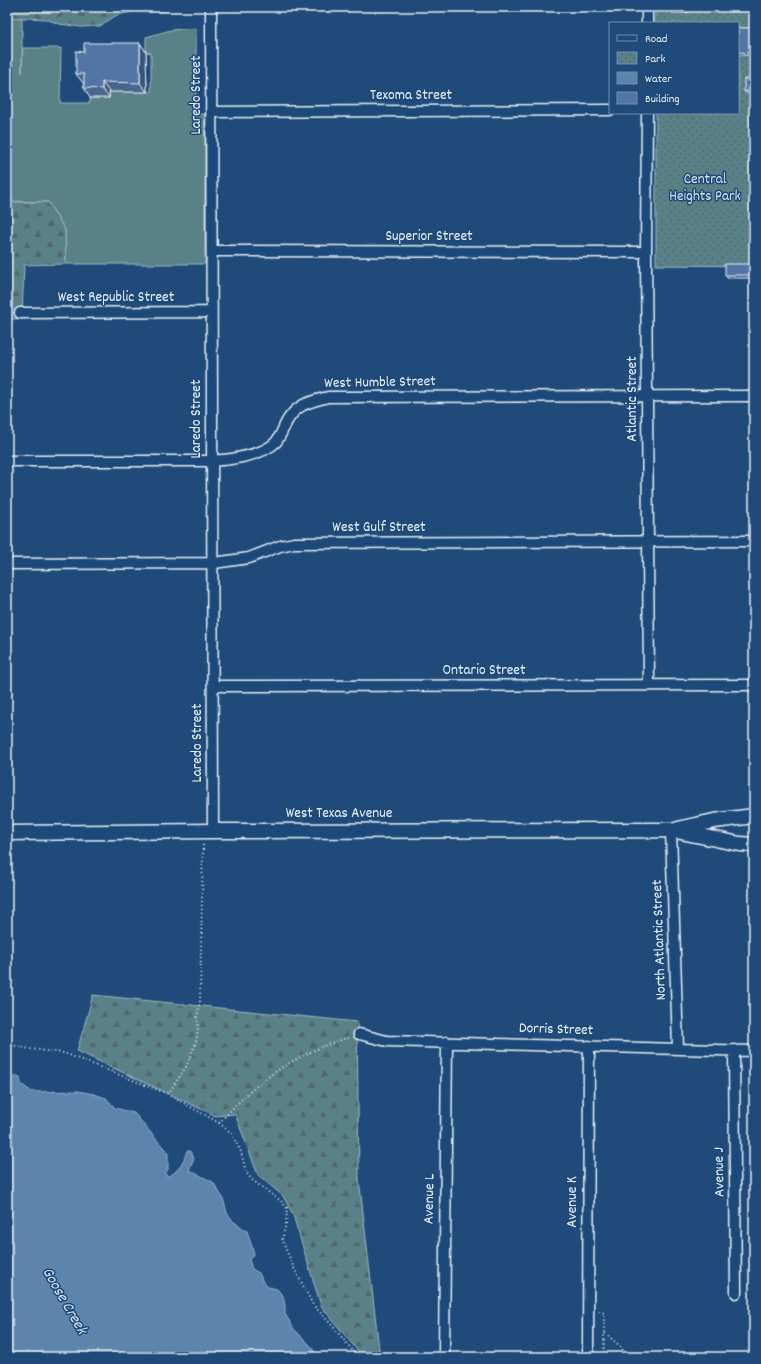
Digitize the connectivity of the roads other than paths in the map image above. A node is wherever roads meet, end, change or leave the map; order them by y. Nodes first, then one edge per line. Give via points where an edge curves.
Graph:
1 (211, 7) edge
2 (647, 7) edge
3 (647, 22) edge
4 (609, 110) edge
5 (212, 112) junction
6 (647, 114) edge
7 (212, 251) junction
8 (646, 252) junction
9 (211, 312) junction
10 (20, 313) dead end
11 (754, 396) edge
12 (648, 397) junction
13 (7, 461) edge
14 (212, 461) junction
15 (648, 540) junction
16 (754, 541) edge
17 (214, 563) junction
18 (7, 564) edge
19 (649, 685) junction
20 (754, 685) edge
21 (214, 686) junction
22 (754, 816) edge
23 (671, 830) junction
24 (208, 831) junction
25 (7, 833) edge
26 (754, 845) edge
27 (359, 1034) road end
28 (447, 1042) junction
29 (589, 1046) junction
30 (678, 1048) junction
31 (734, 1050) junction
32 (754, 1050) edge
33 (736, 1293) dead end
34 (444, 1356) dead end
35 (588, 1357) edge

1 - 5 street, Laredo Street
2 - 3 street
4 - 5 street, Texoma Street
5 - 7 street, Laredo Street
6 - 8 street, Atlantic Street
7 - 8 street, Superior Street
7 - 9 street, Laredo Street
8 - 12 street, Atlantic Street
9 - 10 street, West Republic Street
9 - 14 street, Laredo Street
11 - 12 street, West Humble Street
12 - 14 street, West Humble Street via 328,397 300,405 289,418 276,442 264,450 231,460
12 - 15 street, Atlantic Street
13 - 14 street, West Humble Street
14 - 17 street, Laredo Street
15 - 16 street, West Gulf Street
15 - 17 street, West Gulf Street via 294,543 249,558
15 - 19 street, Atlantic Street
17 - 18 street, West Gulf Street
17 - 21 street, Laredo Street
19 - 20 street, Ontario Street
19 - 21 street, Ontario Street
21 - 24 street, Laredo Street
22 - 23 street, West Texas Avenue
23 - 24 street, West Texas Avenue
23 - 26 street, West Texas Avenue
23 - 30 street, North Atlantic Street
24 - 25 street, West Texas Avenue
27 - 28 street, Dorris Street via 387,1041
28 - 29 street, Dorris Street
28 - 34 street, Avenue L
29 - 30 street, Dorris Street
29 - 35 street, Avenue K
30 - 31 street, Dorris Street
31 - 32 street, Dorris Street
31 - 33 street, Avenue J

